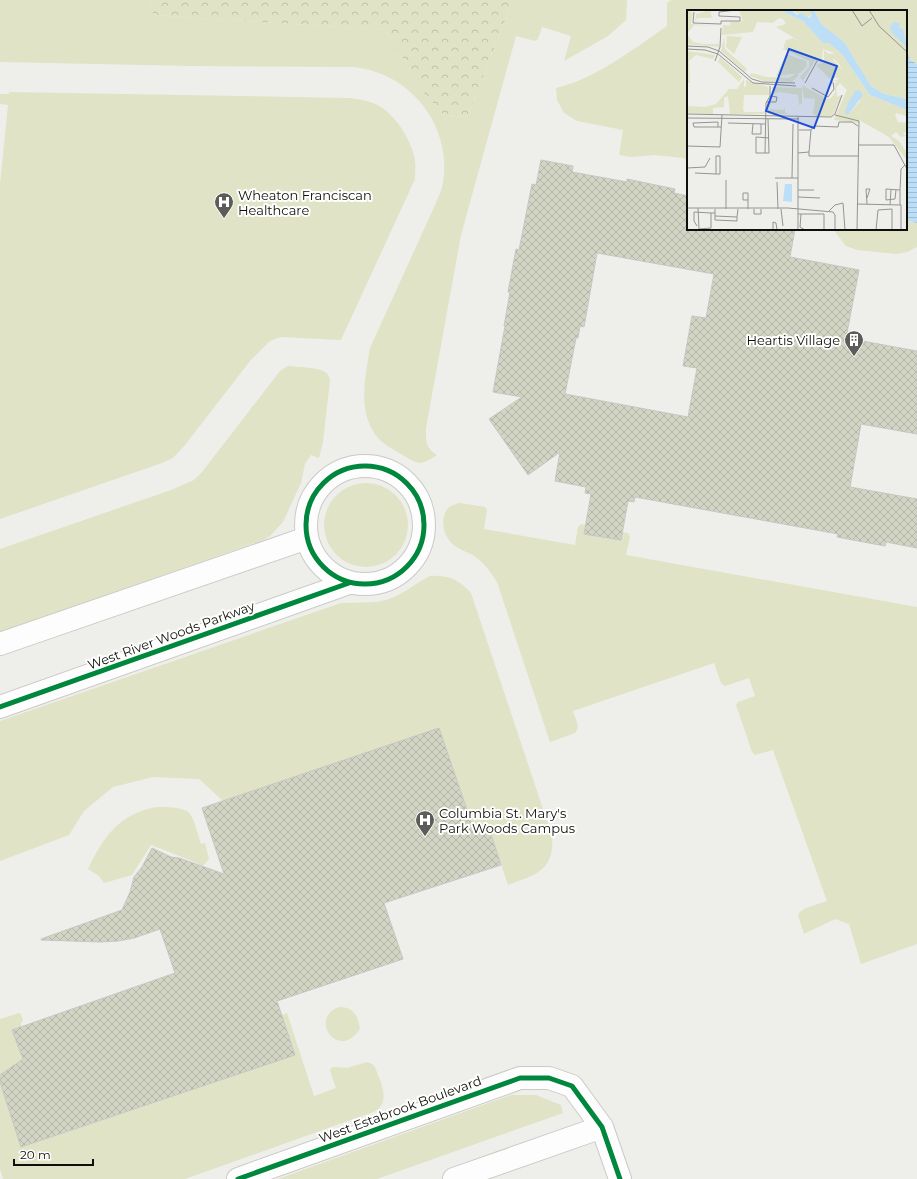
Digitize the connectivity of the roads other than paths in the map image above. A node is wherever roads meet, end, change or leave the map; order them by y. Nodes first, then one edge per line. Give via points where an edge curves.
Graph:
1 (307, 538) junction
2 (348, 583) junction
3 (0, 644) edge
4 (0, 707) edge
5 (602, 1127) junction
6 (238, 1179) edge
7 (454, 1179) edge
8 (620, 1179) edge

1 - 2 street, West River Woods Parkway via 314,555 325,569
1 - 2 street, West River Woods Parkway via 305,518 311,499 322,483 339,471 358,465 375,466 392,471 407,482 418,497 424,514 424,532 419,549 409,564 394,576 377,583
1 - 3 street
2 - 4 street, West River Woods Parkway
5 - 6 street, West Estabrook Boulevard via 572,1086 549,1078 520,1078
5 - 7 street
5 - 8 street

